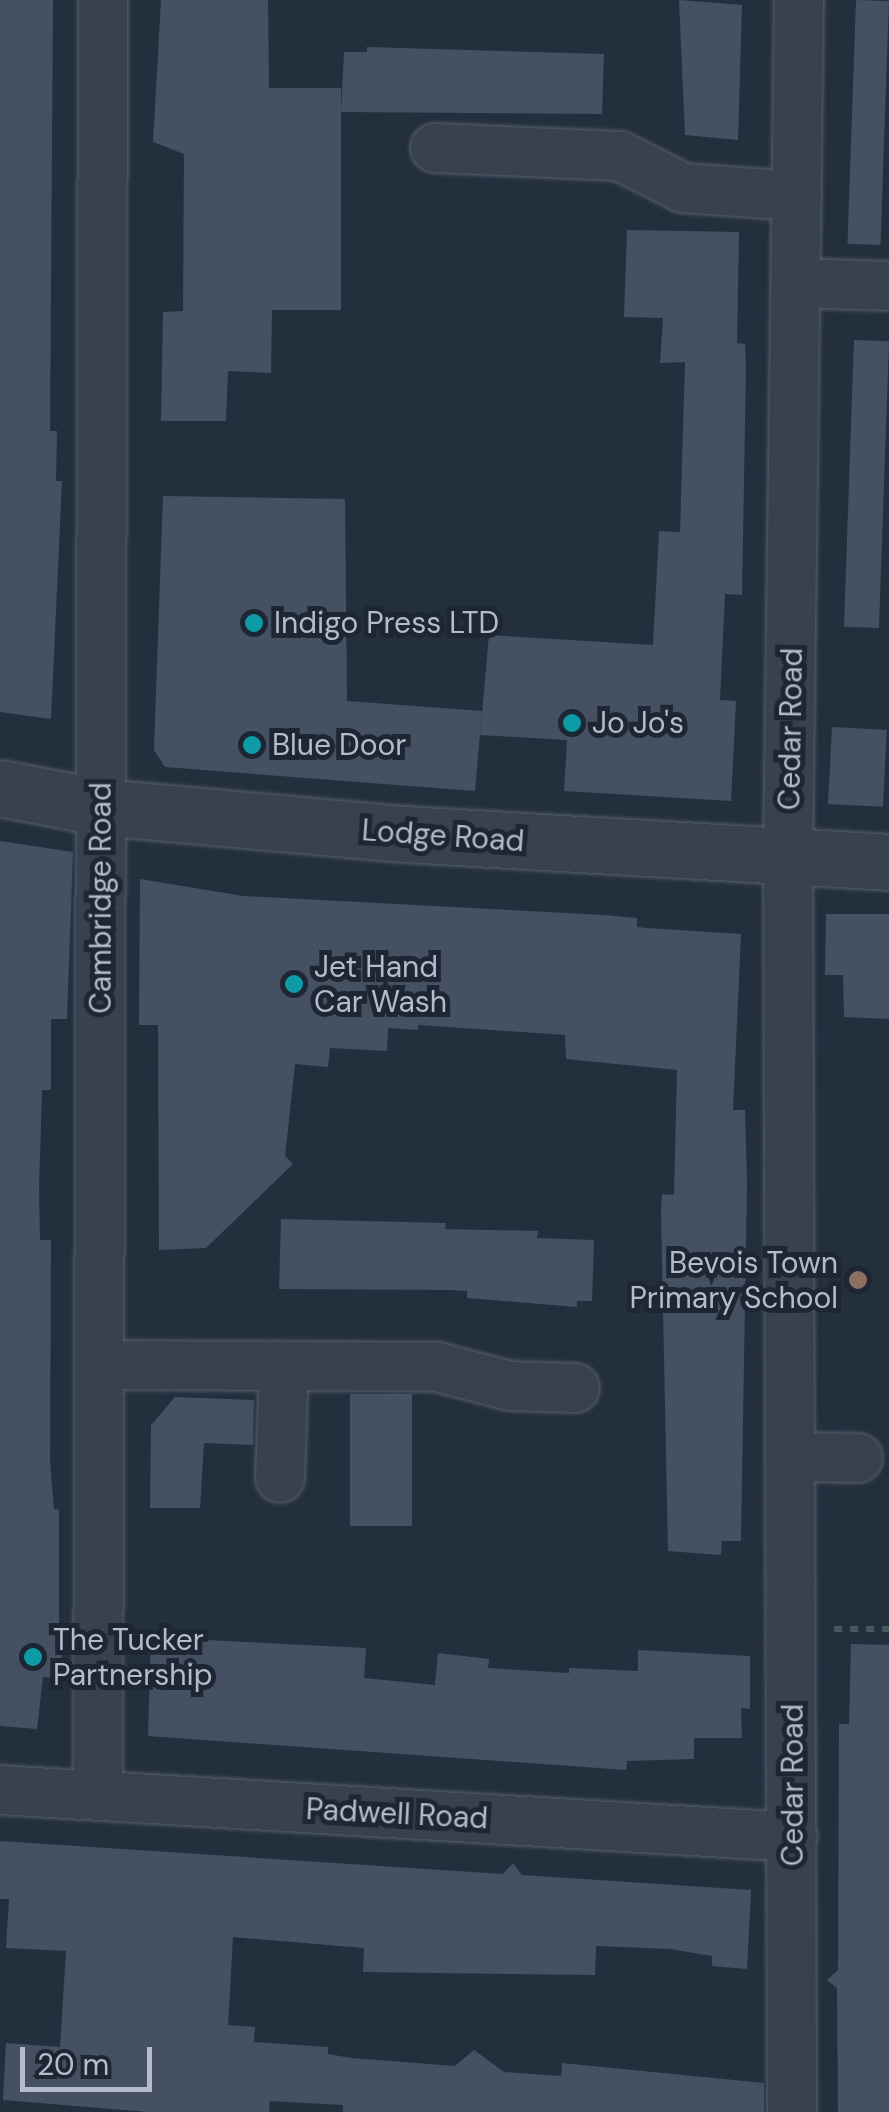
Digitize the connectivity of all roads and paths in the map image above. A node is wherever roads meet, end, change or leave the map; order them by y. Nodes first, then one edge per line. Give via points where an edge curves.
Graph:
1 (102, 0) edge
2 (799, 0) edge
3 (435, 148) dead end
4 (797, 196) junction
5 (798, 283) junction
6 (889, 286) edge
7 (0, 788) edge
8 (101, 807) junction
9 (788, 860) junction
10 (889, 862) edge
11 (100, 1365) junction
12 (284, 1366) junction
13 (575, 1388) dead end
14 (790, 1457) junction
15 (858, 1458) dead end
16 (280, 1478) dead end
17 (793, 1629) junction
18 (889, 1629) edge
19 (0, 1790) edge
20 (98, 1796) junction
21 (793, 1837) junction
22 (792, 2112) edge

1 - 8 street, Cambridge Road
2 - 4 street, Cedar Road
3 - 4 street via 620,156 683,188
4 - 5 street, Cedar Road
5 - 6 street
5 - 9 street, Cedar Road
7 - 8 street, Lodge Road
8 - 9 street, Lodge Road
8 - 11 street, Cambridge Road
9 - 10 street, Lodge Road
9 - 14 street, Cedar Road
11 - 12 street
11 - 20 street, Cambridge Road
12 - 13 street via 437,1367 511,1386
12 - 16 street
14 - 15 street
14 - 17 street, Cedar Road
17 - 18 path
17 - 21 street, Cedar Road
19 - 20 street, Padwell Road
20 - 21 street, Padwell Road
21 - 22 street, Cedar Road

